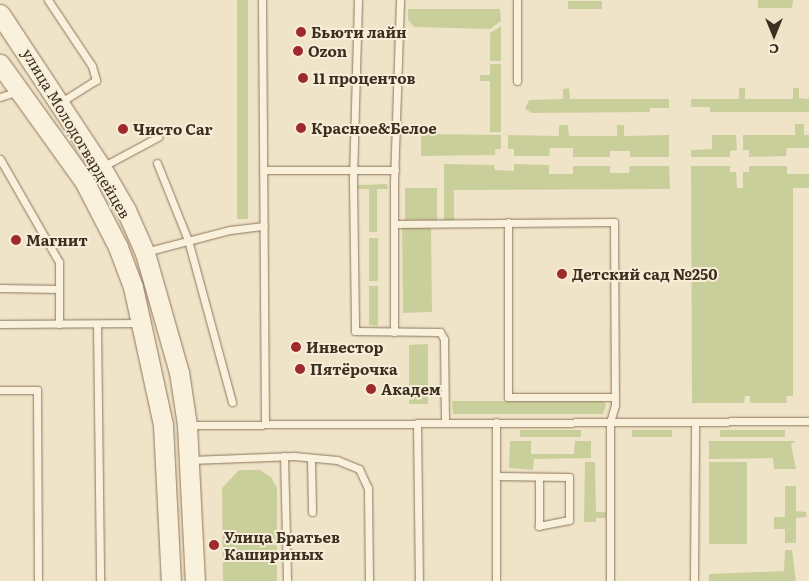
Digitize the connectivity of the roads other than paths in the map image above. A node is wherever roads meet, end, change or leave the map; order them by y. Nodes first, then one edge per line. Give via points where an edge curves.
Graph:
1 (2, 0) edge
2 (48, 0) edge
3 (262, 0) edge
4 (358, 0) edge
5 (400, 0) edge
6 (517, 0) edge
7 (0, 14) edge
8 (15, 34) junction
9 (0, 64) edge
10 (517, 81) dead end
11 (20, 90) junction
12 (0, 97) edge
13 (61, 102) junction
14 (158, 137) dead end
15 (0, 159) edge
16 (157, 163) dead end
17 (101, 168) junction
18 (264, 170) junction
19 (395, 170) junction
20 (355, 171) junction
21 (508, 222) junction
22 (394, 224) junction
23 (264, 226) junction
24 (188, 240) junction
25 (145, 252) junction
26 (0, 288) edge
27 (59, 289) junction
28 (144, 323) junction
29 (0, 324) edge
30 (59, 324) junction
31 (97, 324) junction
32 (394, 332) junction
33 (0, 390) edge
34 (615, 397) junction
35 (232, 402) dead end
36 (809, 421) edge
37 (444, 422) junction
38 (496, 422) junction
39 (610, 422) junction
40 (695, 422) junction
41 (265, 423) junction
42 (417, 423) junction
43 (187, 424) junction
44 (163, 425) junction
45 (284, 456) junction
46 (312, 458) junction
47 (190, 460) junction
48 (496, 476) junction
49 (539, 477) junction
50 (312, 512) dead end
51 (38, 581) edge
52 (100, 581) edge
53 (171, 581) edge
54 (196, 581) edge
55 (287, 581) edge
56 (370, 581) edge
57 (419, 581) edge
58 (496, 581) edge
59 (610, 581) edge
60 (694, 581) edge

1 - 8 main road
2 - 13 lane via 92,66 96,80
3 - 18 lane
4 - 20 lane
5 - 19 lane
6 - 10 lane
7 - 8 main road, улица Молодогвардейцев
8 - 13 main road, улица Молодогвардейцев
9 - 11 main road, улица Молодогвардейцев
11 - 12 lane
11 - 28 main road, улица Молодогвардейцев via 84,181 118,247
13 - 17 main road, улица Молодогвардейцев
14 - 17 lane
15 - 27 lane via 59,262
16 - 24 lane
17 - 25 main road, улица Молодогвардейцев via 126,210
18 - 20 lane
18 - 23 lane
19 - 20 lane
19 - 22 lane
20 - 32 lane via 355,331
21 - 22 lane
21 - 34 lane via 614,222
21 - 34 lane via 508,397
22 - 32 lane
23 - 24 lane
23 - 41 lane
24 - 25 lane
24 - 35 lane
25 - 43 main road, улица Молодогвардейцев via 179,372
26 - 27 lane
27 - 30 lane
28 - 31 lane
28 - 44 main road, улица Молодогвардейцев
29 - 30 lane
30 - 31 lane
31 - 52 lane
32 - 37 lane via 440,332 444,340
33 - 51 lane via 37,390
34 - 39 lane
36 - 40 lane
37 - 38 lane
37 - 42 lane
38 - 39 lane
38 - 48 lane
39 - 40 lane
39 - 59 lane
40 - 60 lane
41 - 42 lane
41 - 43 lane
42 - 57 lane
43 - 44 main road
43 - 47 main road, улица Молодогвардейцев
44 - 53 main road, улица Молодогвардейцев
45 - 46 lane
45 - 47 lane
45 - 55 lane
46 - 50 lane
46 - 56 lane via 337,460 359,469 368,488
47 - 54 main road, улица Молодогвардейцев
48 - 49 lane
48 - 58 lane
49 - 49 lane via 569,477 569,520 539,526

